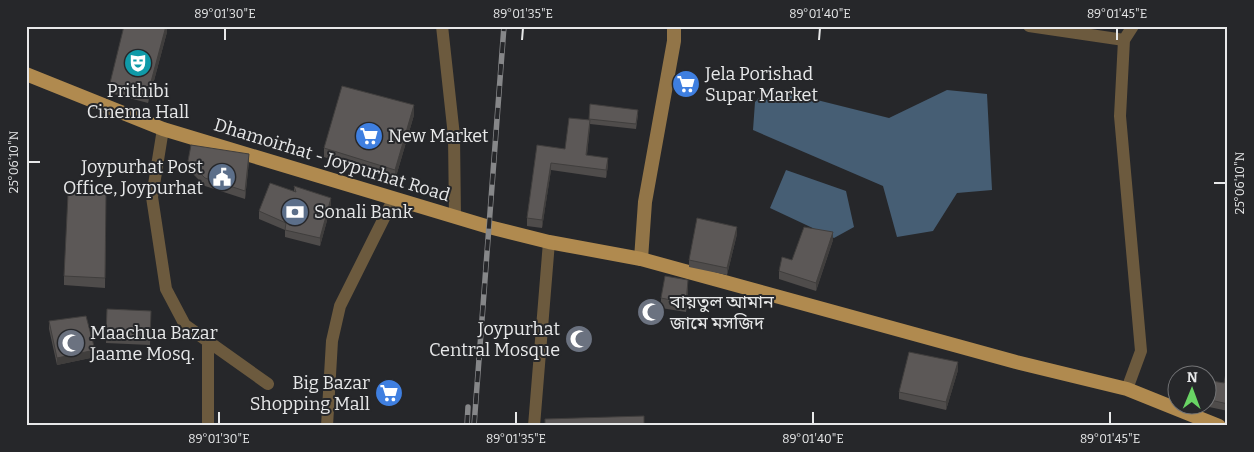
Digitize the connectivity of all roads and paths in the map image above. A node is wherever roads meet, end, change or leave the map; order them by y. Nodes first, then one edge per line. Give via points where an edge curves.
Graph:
1 (442, 26) edge
2 (674, 26) edge
3 (1029, 26) edge
4 (1133, 26) edge
5 (1124, 40) junction
6 (26, 74) edge
7 (163, 129) junction
8 (394, 198) junction
9 (455, 217) junction
10 (550, 242) junction
11 (641, 259) junction
12 (208, 341) junction
13 (268, 384) dead end
14 (1127, 390) junction
15 (1200, 422) edge
16 (208, 426) edge
17 (327, 426) edge
18 (534, 426) edge
19 (1219, 426) edge

1 - 9 street via 454,136
2 - 11 main road via 645,202
3 - 5 street
4 - 5 street
5 - 14 street via 1120,116 1141,351
6 - 7 main road, Dhamoirhat - Joypurhat Road
7 - 8 main road, Dhamoirhat - Joypurhat Road
7 - 12 street via 152,197 166,289 185,325
8 - 9 main road, Dhamoirhat - Joypurhat Road
8 - 17 street via 340,306 332,341
9 - 10 main road, Dhamoirhat - Joypurhat Road
10 - 11 main road, Dhamoirhat - Joypurhat Road
10 - 18 street
11 - 14 main road, Dhamoirhat - Joypurhat Road
12 - 13 street
12 - 16 street
14 - 15 main road, Dhamoirhat - Joypurhat Road
15 - 19 main road, Dhamoirhat - Joypurhat Road

